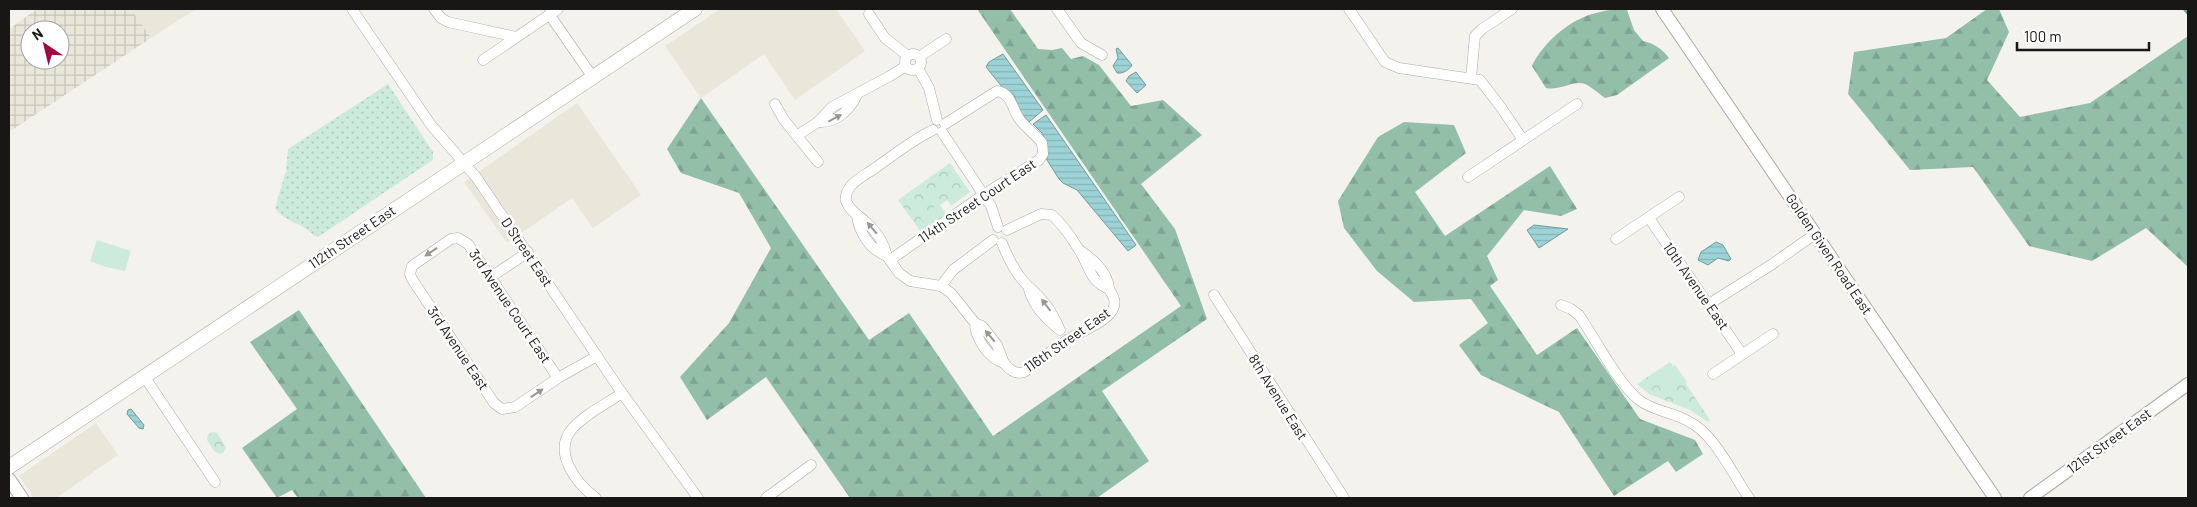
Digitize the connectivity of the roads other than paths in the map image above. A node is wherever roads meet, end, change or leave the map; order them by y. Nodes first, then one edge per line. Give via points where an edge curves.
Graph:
1 (352, 9) edge
2 (434, 9) edge
3 (695, 9) edge
4 (1057, 9) edge
5 (1349, 9) edge
6 (1512, 9) edge
7 (1662, 9) edge
8 (865, 10) edge
9 (554, 12) edge
10 (516, 37) junction
11 (946, 39) dead end
12 (1102, 55) dead end
13 (483, 60) dead end
14 (911, 60) junction
15 (592, 76) junction
16 (1471, 78) junction
17 (775, 104) dead end
18 (1577, 104) dead end
19 (939, 127) junction
20 (798, 135) junction
21 (1522, 140) junction
22 (818, 162) dead end
23 (463, 163) junction
24 (1468, 177) dead end
25 (983, 195) junction
26 (1679, 197) dead end
27 (1648, 218) junction
28 (1002, 229) junction
29 (1816, 234) junction
30 (1616, 239) dead end
31 (997, 241) junction
32 (528, 252) junction
33 (888, 258) junction
34 (410, 274) joint
35 (491, 277) junction
36 (941, 286) junction
37 (1214, 295) dead end
38 (1708, 304) junction
39 (1561, 305) dead end
40 (1773, 334) dead end
41 (1067, 340) junction
42 (1742, 354) junction
43 (597, 356) junction
44 (1713, 374) dead end
45 (144, 376) junction
46 (558, 378) junction
47 (2188, 384) edge
48 (622, 393) junction
49 (811, 465) dead end
50 (9, 467) edge
51 (9, 478) edge
52 (216, 482) dead end
53 (22, 498) edge
54 (596, 498) edge
55 (698, 498) edge
56 (766, 498) edge
57 (1344, 498) edge
58 (1749, 498) edge
59 (1995, 498) edge
60 (2030, 498) edge

1 - 23 street, D Street East via 431,125
2 - 10 street via 441,18 455,24
3 - 15 main road, 112th Street East
4 - 12 street via 1081,43
5 - 16 street via 1385,62 1399,68
6 - 16 street via 1475,36
7 - 29 street, Golden Given Road East
8 - 14 street via 886,38
9 - 10 street
9 - 15 street
10 - 13 street
11 - 14 street
14 - 19 street via 912,70 918,68 928,88
14 - 20 street via 832,107 818,122
15 - 23 main road, 112th Street East
16 - 21 street via 1484,84
17 - 20 street
18 - 21 street
19 - 25 street
19 - 25 street, 114th Street Court East via 997,91 1008,96 1018,118 1042,143 1043,154 1031,165
19 - 33 street via 894,153 848,190 847,202 857,216 864,237
20 - 22 street
21 - 24 street
23 - 32 street, D Street East
23 - 45 main road, 112th Street East
25 - 28 street
25 - 33 street, 114th Street Court East
26 - 27 street
27 - 30 street
27 - 38 street, 10th Avenue East
28 - 31 street via 1007,240
28 - 41 street, 116th Street East via 1041,214 1052,215 1109,282 1115,302 1109,314
29 - 38 street
29 - 59 street, Golden Given Road East
31 - 36 street via 953,270
31 - 41 street via 1028,286 1042,316
32 - 35 street
32 - 43 street, D Street East
33 - 36 street via 910,281
35 -> 34 street, 3rd Avenue Court East via 468,244 458,238 451,239 418,261
34 -> 46 street, 3rd Avenue East via 494,403 502,409 515,407
35 - 46 street, 3rd Avenue Court East
36 - 41 street, 116th Street East via 958,299 976,323 975,331 983,345 998,362 1015,372 1024,372
37 - 57 street, 8th Avenue East
38 - 42 street, 10th Avenue East
39 - 58 street via 1579,315 1640,401 1689,421 1707,434
40 - 42 street
42 - 44 street
43 - 46 street
43 - 48 street, D Street East
45 - 50 main road, 112th Street East
45 - 52 street
47 - 60 street, 121st Street East
48 - 54 street via 569,433 564,446 566,461 576,478
48 - 55 street, D Street East
49 - 56 street
51 - 53 street

